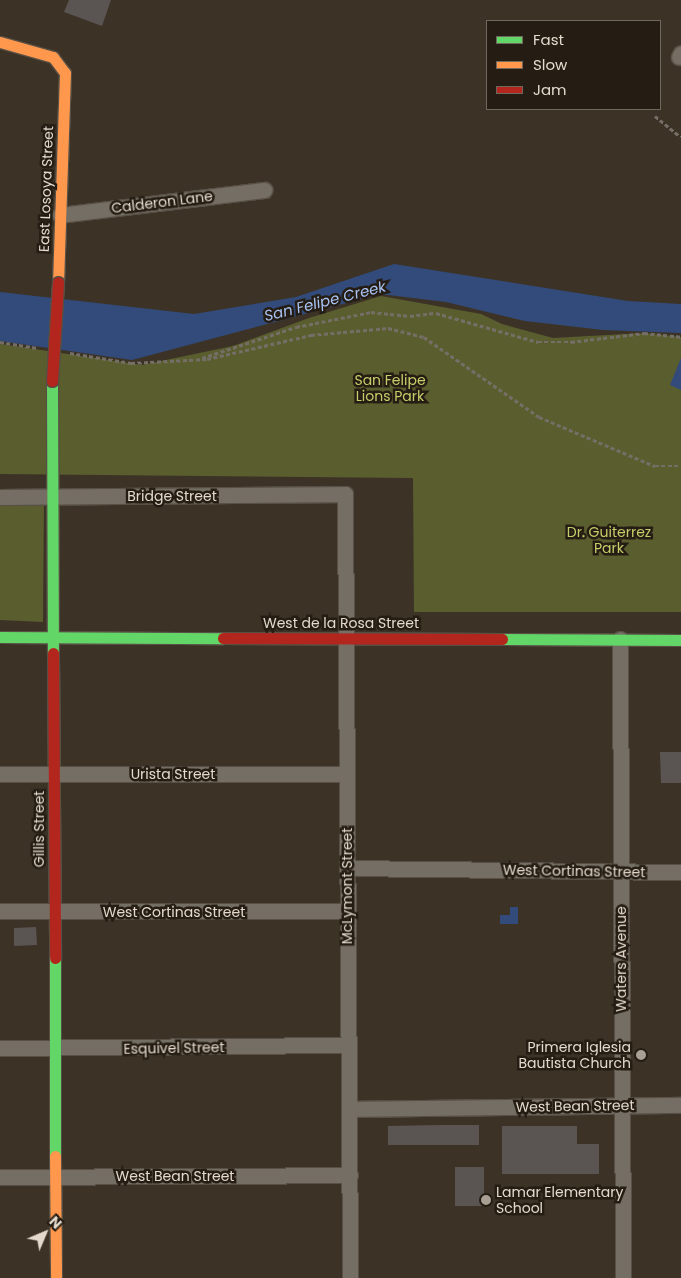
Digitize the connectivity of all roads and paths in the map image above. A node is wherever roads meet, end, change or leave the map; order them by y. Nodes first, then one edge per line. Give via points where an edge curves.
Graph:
1 (0, 42) edge
2 (654, 116) dead end
3 (681, 136) edge
4 (264, 190) dead end
5 (60, 214) junction
6 (681, 337) edge
7 (0, 343) edge
8 (32, 348) dead end
9 (47, 350) dead end
10 (66, 352) dead end
11 (193, 359) junction
12 (52, 381) joint
13 (681, 466) edge
14 (344, 494) joint
15 (53, 496) junction
16 (0, 497) edge
17 (0, 637) edge
18 (53, 637) junction
19 (346, 639) junction
20 (620, 639) junction
21 (681, 640) edge
22 (0, 774) edge
23 (54, 774) junction
24 (347, 774) junction
25 (347, 868) junction
26 (621, 872) junction
27 (681, 872) edge
28 (0, 911) edge
29 (348, 911) junction
30 (55, 913) junction
31 (348, 1046) junction
32 (0, 1048) edge
33 (55, 1049) junction
34 (622, 1105) junction
35 (681, 1105) edge
36 (349, 1109) junction
37 (350, 1175) junction
38 (0, 1177) edge
39 (56, 1177) junction
40 (56, 1278) edge
41 (350, 1278) edge
42 (623, 1278) edge

1 - 5 street, East Losoya Street via 53,56 65,73
2 - 3 path
4 - 5 street, Calderon Lane
5 - 12 street, East Losoya Street, bridge
6 - 11 path via 644,334 538,342 436,312 410,316 371,312 296,327
7 - 8 path
7 - 9 path
10 - 11 path via 131,363
11 - 13 path via 311,335 388,328 424,337 539,417 656,466
12 - 15 street, Gillis Street
14 - 15 street, Bridge Street
14 - 19 street, McLymont Street
15 - 16 street, Bridge Street
15 - 18 street, Gillis Street
17 - 18 street, West de la Rosa Street
18 - 19 street, West de la Rosa Street
18 - 23 street, Gillis Street
19 - 20 street, West de la Rosa Street
19 - 24 street, McLymont Street
20 - 21 street, West de la Rosa Street
20 - 26 street, Waters Avenue
22 - 23 street, Urista Street
23 - 24 street, Urista Street
23 - 30 street, Gillis Street
24 - 25 street, McLymont Street
25 - 26 street, West Cortinas Street
25 - 29 street, McLymont Street
26 - 27 street, West Cortinas Street
26 - 34 street, Waters Avenue
28 - 30 street, West Cortinas Street
29 - 30 street, West Cortinas Street
29 - 31 street, McLymont Street
30 - 33 street, Gillis Street
31 - 33 street, Esquivel Street
31 - 36 street, McLymont Street
32 - 33 street, Esquivel Street
33 - 39 street, Gillis Street
34 - 35 street, West Bean Street
34 - 36 street, West Bean Street
34 - 42 street, Waters Avenue
36 - 37 street, McLymont Street
37 - 39 street, West Bean Street
37 - 41 street, McLymont Street
38 - 39 street, West Bean Street
39 - 40 street, Gillis Street

